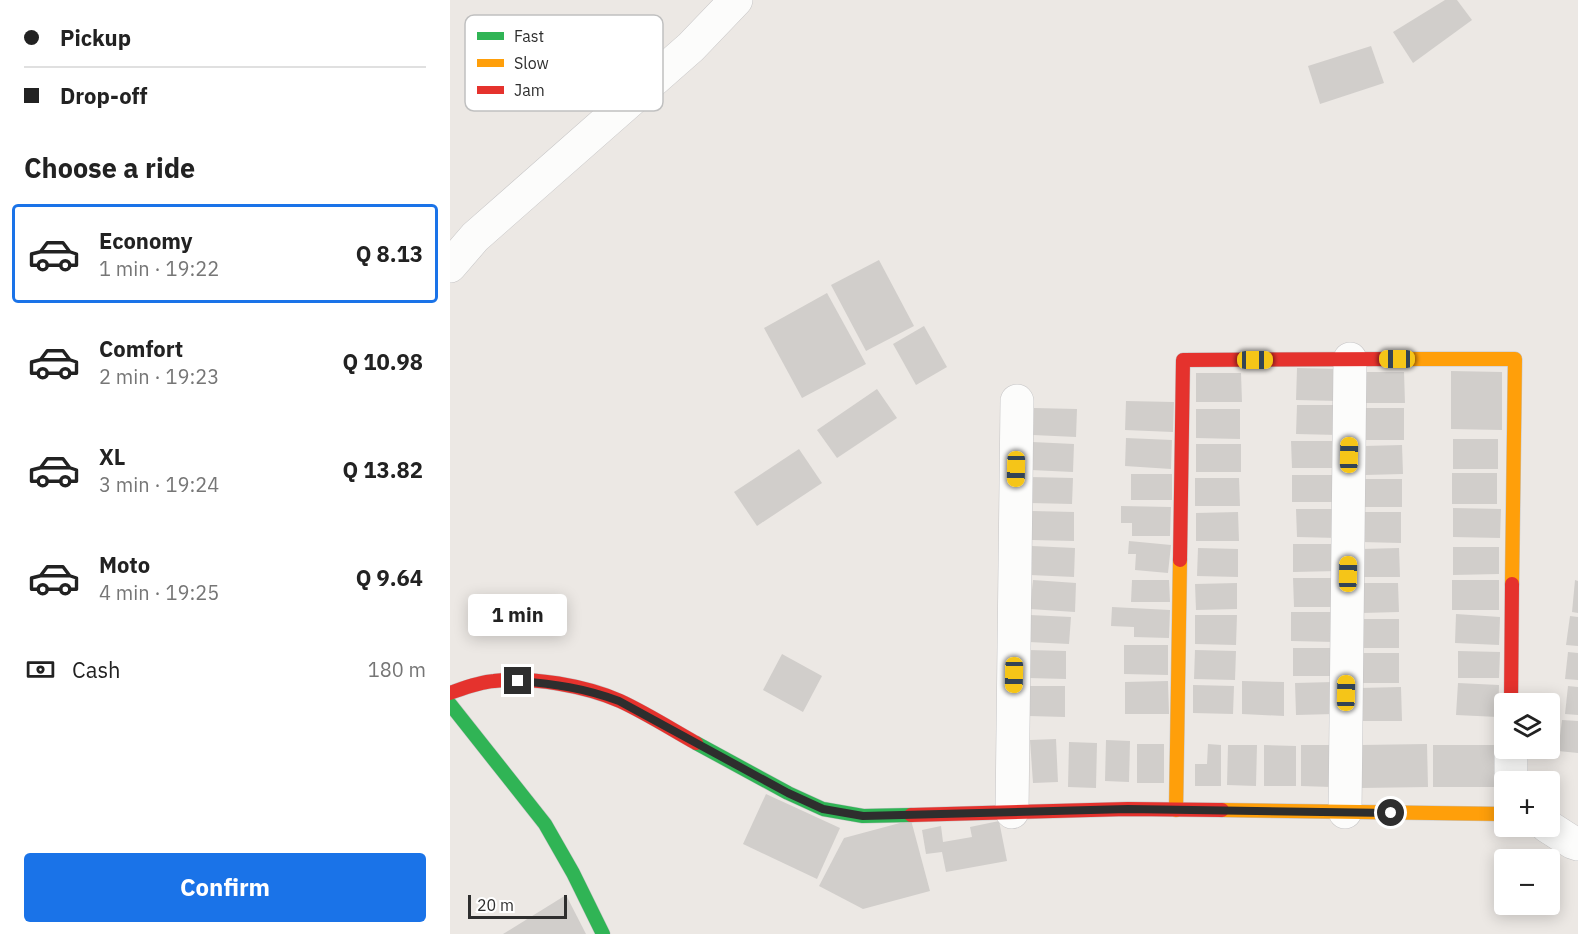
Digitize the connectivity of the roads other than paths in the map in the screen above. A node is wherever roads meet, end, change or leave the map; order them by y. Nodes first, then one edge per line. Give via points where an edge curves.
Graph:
1 (736, 0) edge
2 (663, 72) edge
3 (618, 111) edge
4 (450, 266) edge
5 (1350, 359) junction
6 (1017, 401) dead end
7 (450, 693) edge
8 (1511, 693) edge
9 (450, 704) edge
10 (1176, 810) junction
11 (1012, 812) junction
12 (1345, 812) junction
13 (1494, 814) edge
14 (1560, 834) edge
15 (1578, 844) edge
16 (603, 934) edge

1 - 2 street
3 - 4 street via 475,237
5 - 8 street via 1515,359
5 - 10 street via 1183,360
5 - 12 street
6 - 11 street
7 - 11 street via 499,680 589,690 619,701 823,809 863,816
9 - 16 street via 544,824
10 - 11 street
10 - 12 street
12 - 13 street
14 - 15 street

